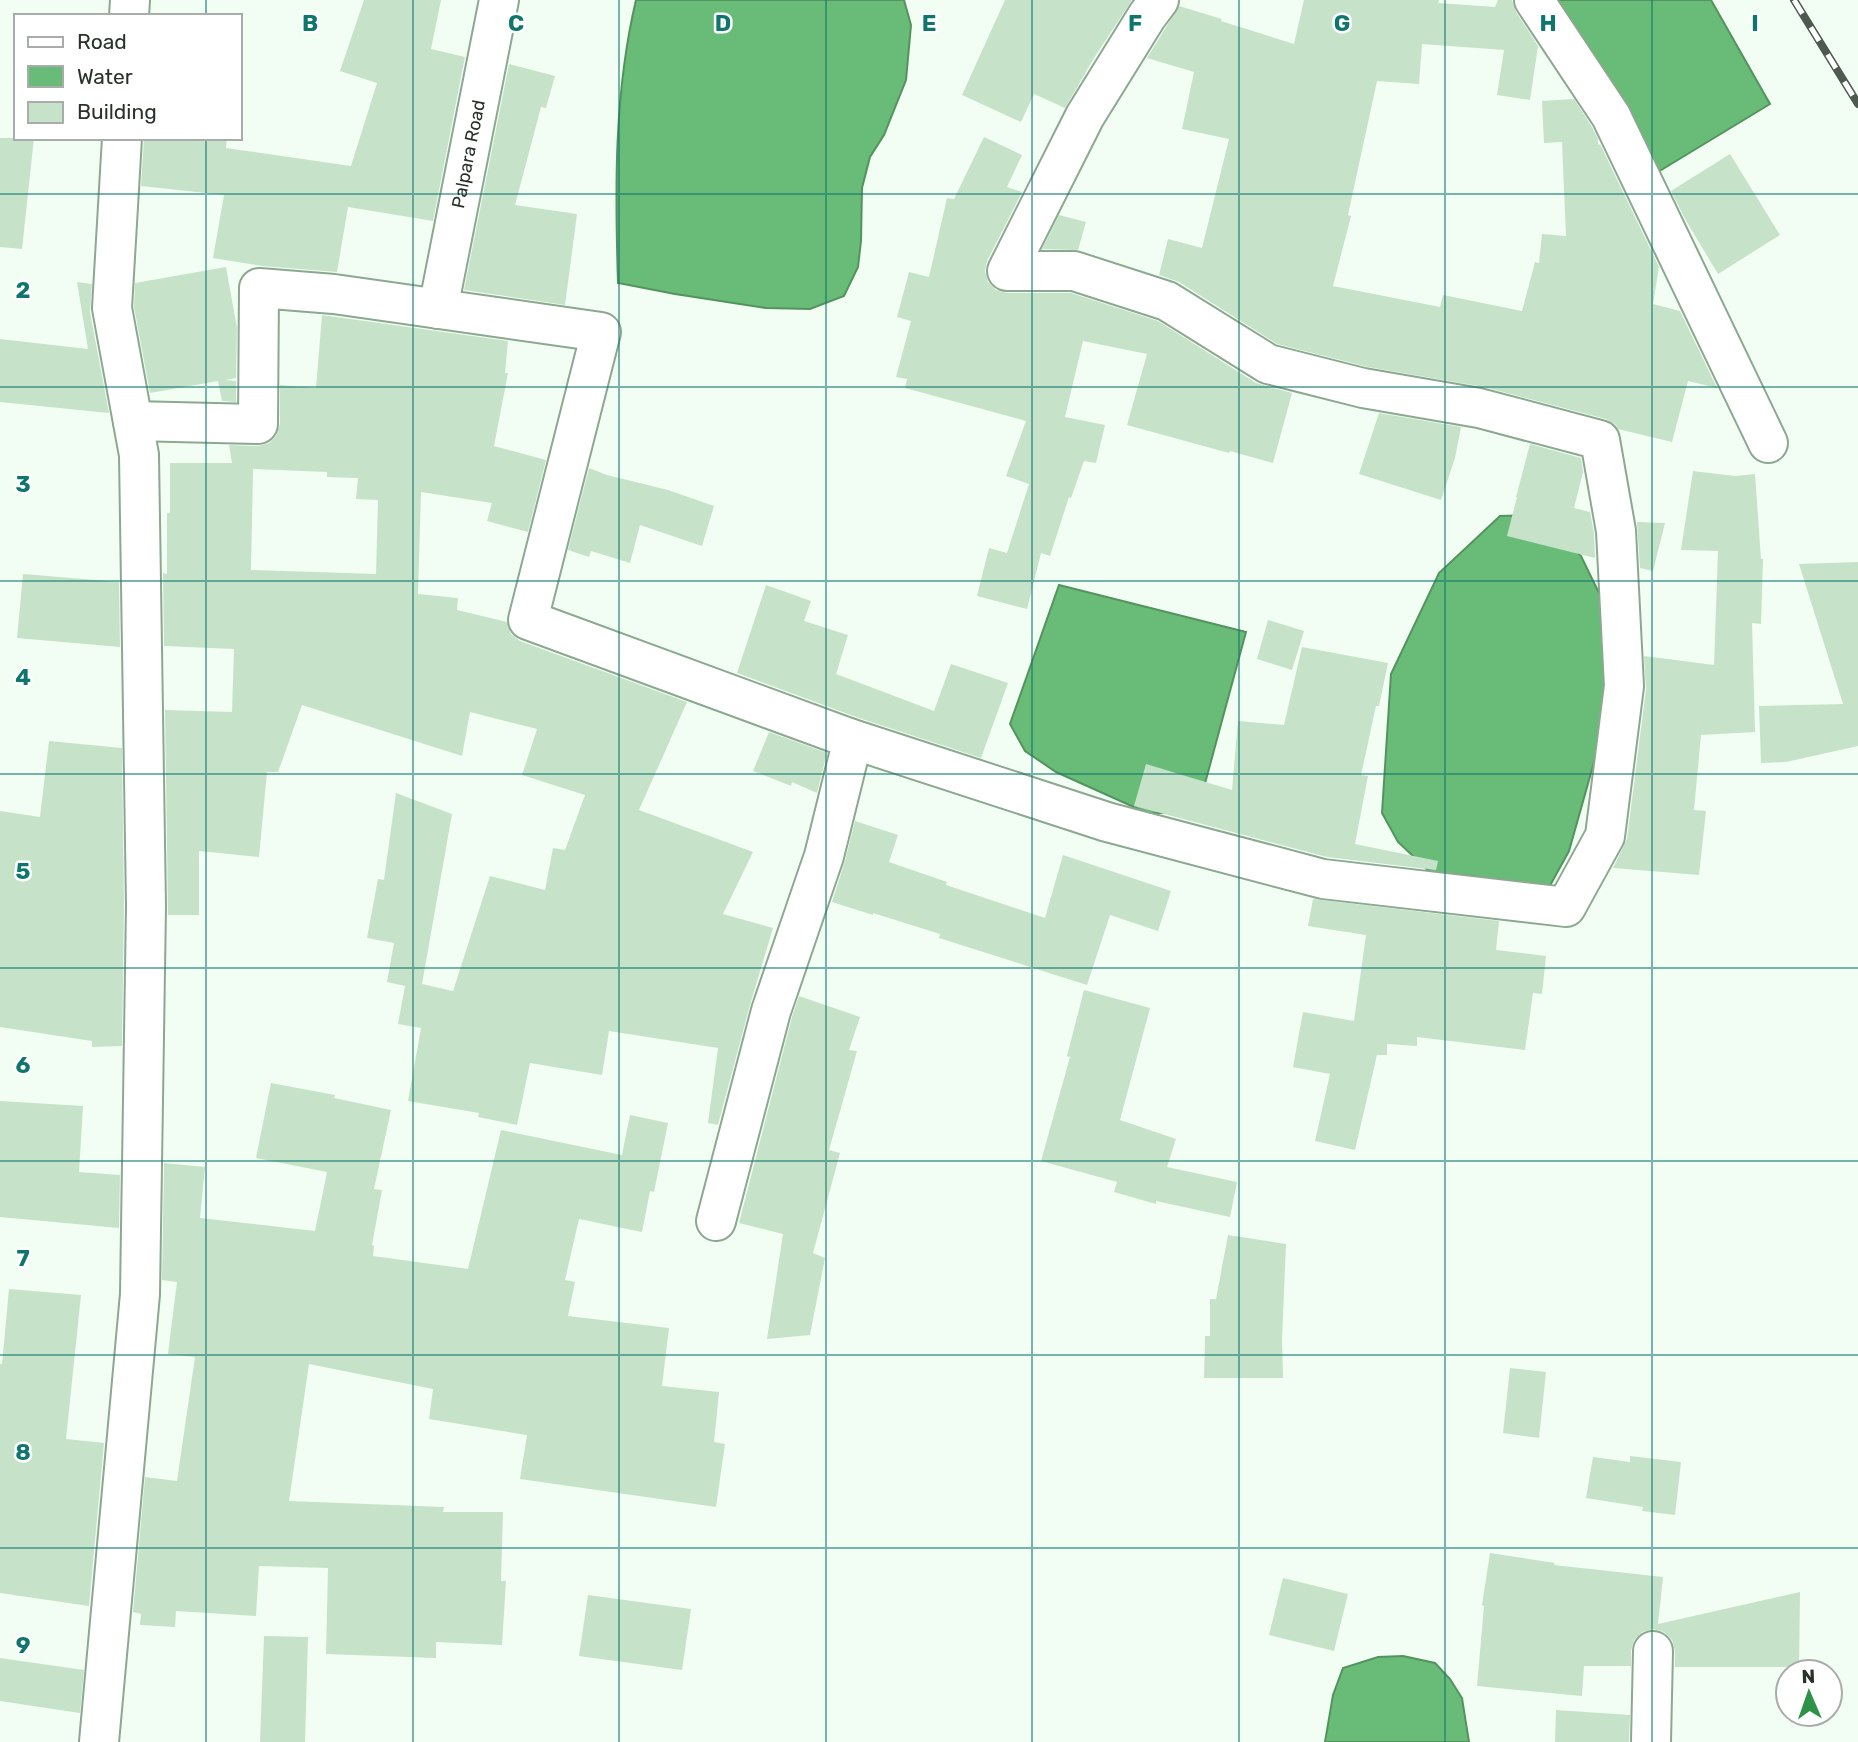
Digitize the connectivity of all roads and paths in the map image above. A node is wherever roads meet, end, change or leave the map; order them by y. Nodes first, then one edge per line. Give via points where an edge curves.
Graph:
1 (499, 0) edge
2 (1159, 0) edge
3 (1534, 0) edge
4 (122, 140) edge
5 (438, 309) junction
6 (133, 421) junction
7 (1768, 443) dead end
8 (849, 738) junction
9 (716, 1221) dead end
10 (1653, 1651) dead end
11 (99, 1742) edge
12 (1651, 1742) edge

1 - 5 street, Palpara Road
2 - 8 street via 1085,116 1007,271 1074,271 1167,301 1268,364 1363,388 1479,408 1600,440 1616,531 1625,686 1605,836 1566,907 1323,879 1107,822
3 - 7 street via 1611,116
4 - 6 street via 112,308
5 - 6 street via 259,288 258,424
5 - 8 street via 601,332 527,620
6 - 11 street via 139,455 146,906 140,1294
8 - 9 street via 850,751 824,856 771,1011
10 - 12 street

